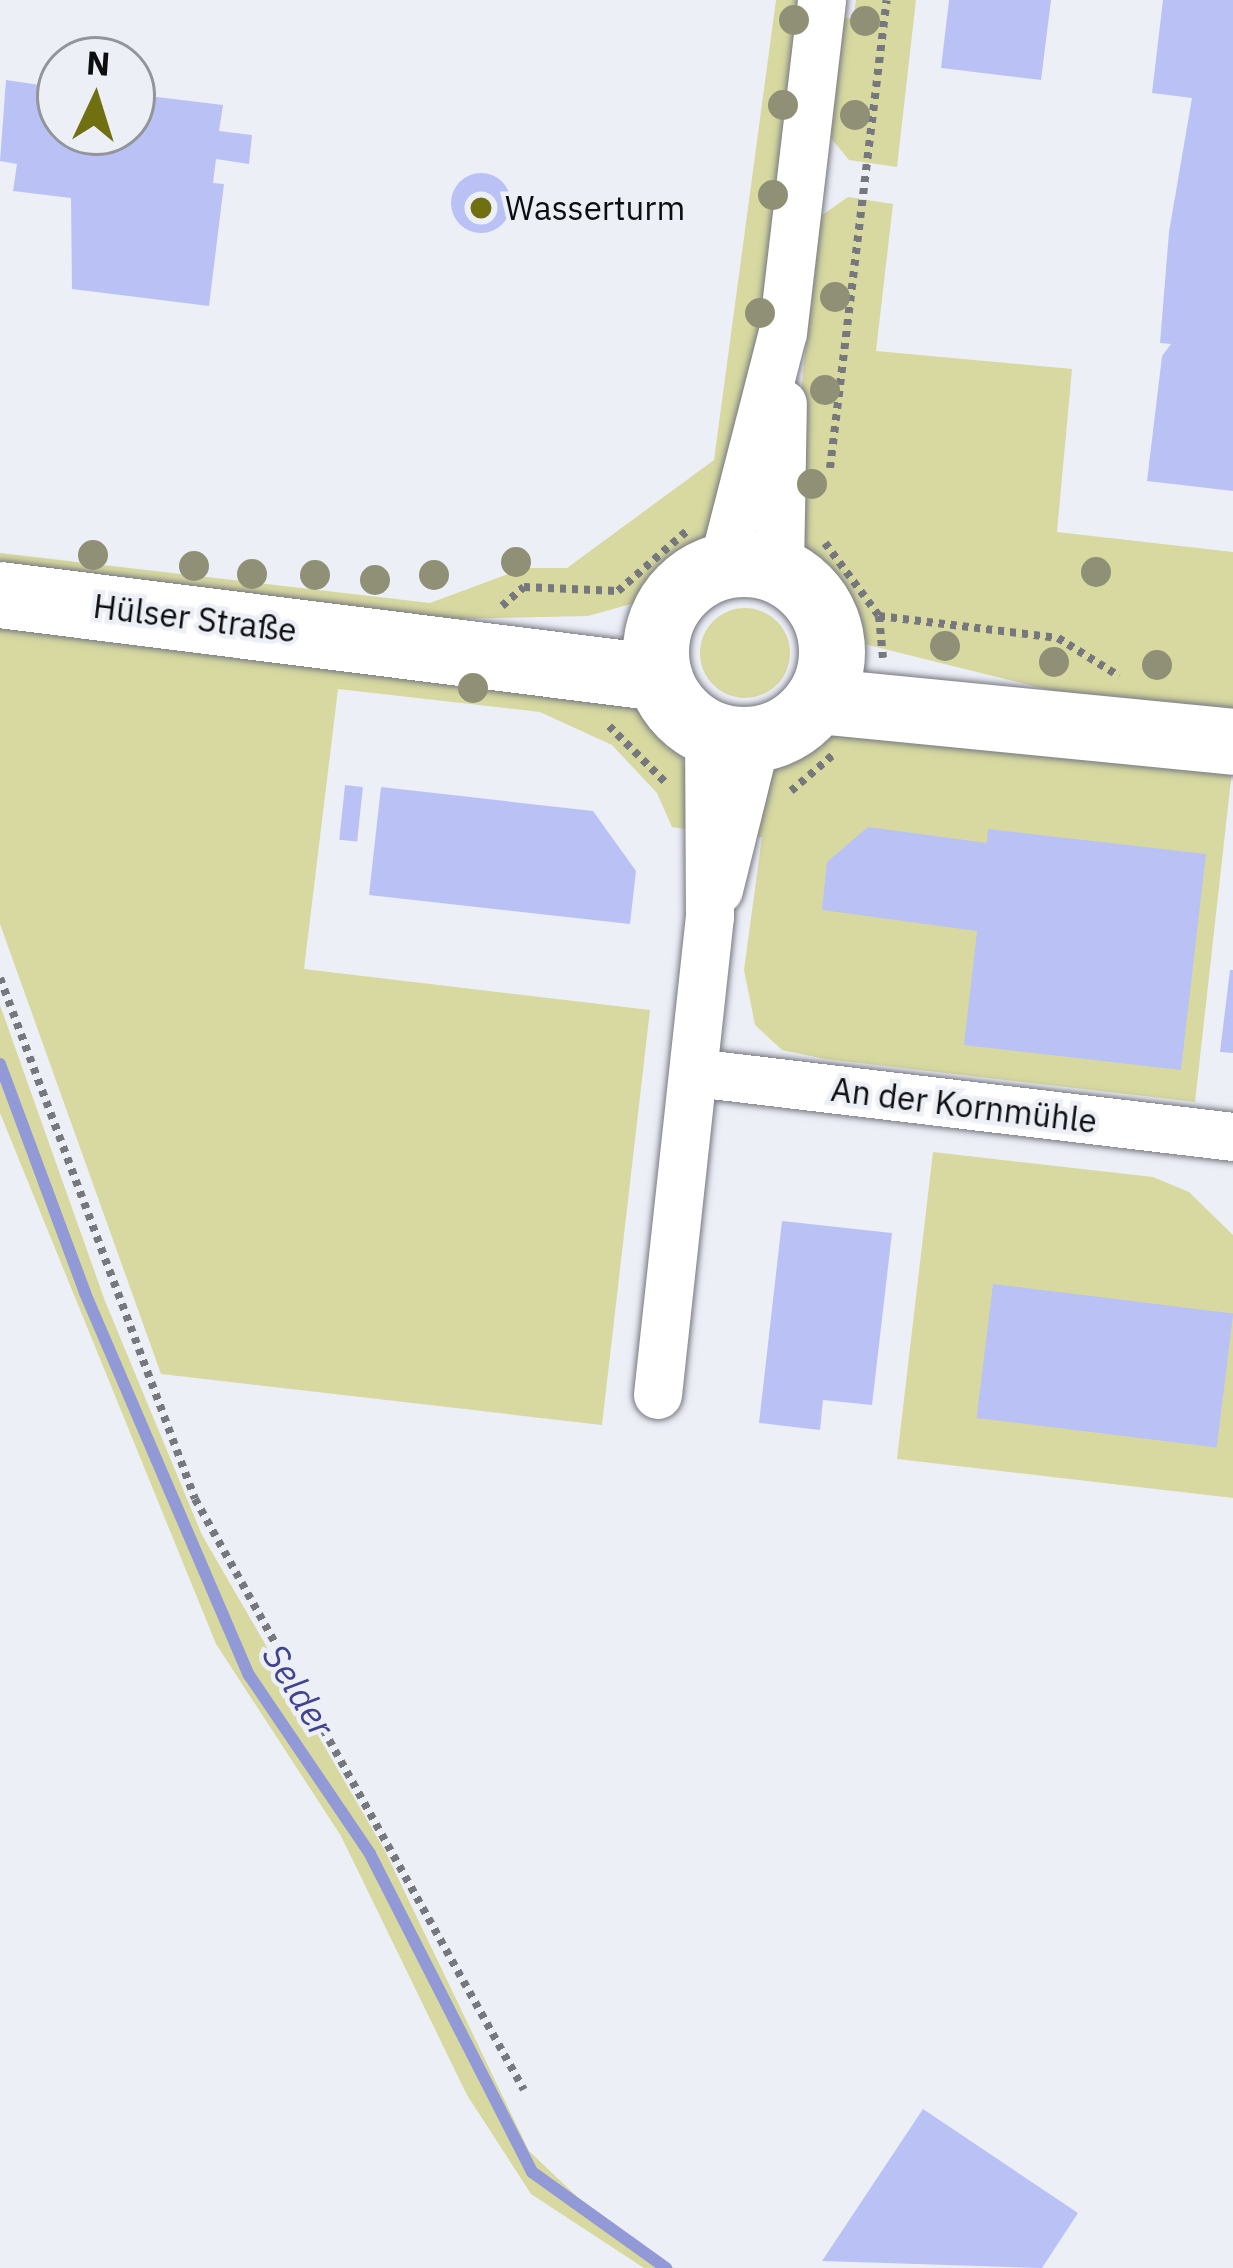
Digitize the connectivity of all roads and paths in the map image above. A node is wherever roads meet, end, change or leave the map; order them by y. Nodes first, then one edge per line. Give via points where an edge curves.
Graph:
1 (822, 0) edge
2 (887, 0) edge
3 (826, 494) dead end
4 (778, 538) junction
5 (0, 595) edge
6 (484, 611) dead end
7 (659, 652) junction
8 (826, 674) junction
9 (1130, 682) dead end
10 (733, 736) junction
11 (1233, 742) edge
12 (0, 978) edge
13 (695, 1073) junction
14 (1233, 1137) edge
15 (658, 1395) dead end
16 (524, 2090) dead end

1 - 4 street via 783,333
2 - 3 path
4 - 6 path via 711,517 668,542 619,591 524,587
4 - 7 main road via 683,588
4 - 8 main road via 817,600
4 - 9 path via 879,616 1058,638
5 - 7 main road, Hülser Straße via 390,642
7 - 10 main road via 688,720
8 - 10 main road via 780,733
8 - 11 main road via 1068,721
10 - 13 street
12 - 16 path via 195,1499
13 - 14 street, An der Kornmühle
13 - 15 street

